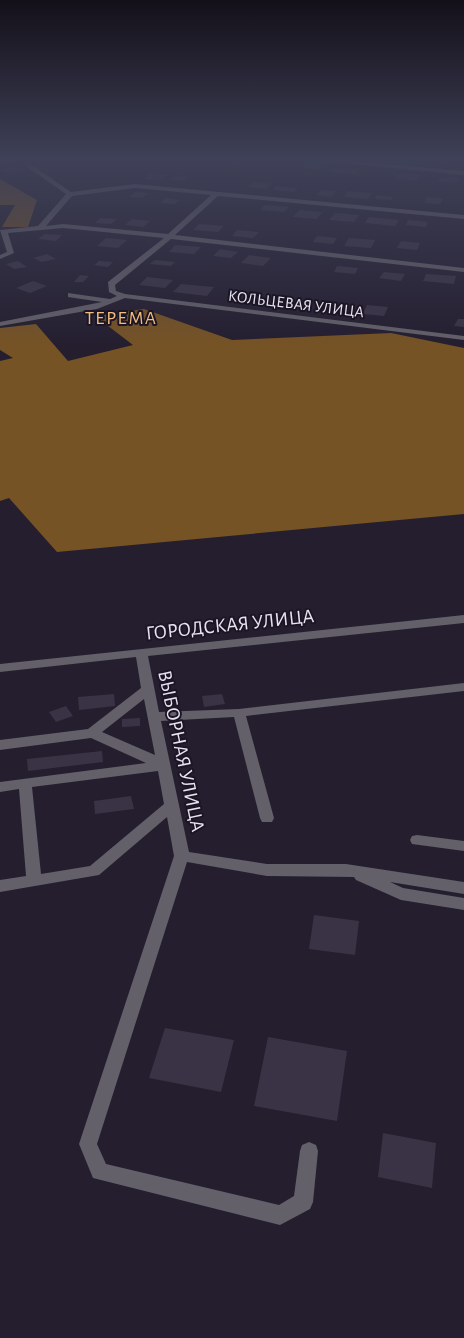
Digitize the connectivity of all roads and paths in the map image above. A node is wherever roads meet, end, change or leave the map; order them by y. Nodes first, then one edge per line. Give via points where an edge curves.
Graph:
1 (46, 221) edge
2 (186, 221) edge
3 (41, 227) junction
4 (2, 231) edge
5 (168, 238) junction
6 (0, 256) edge
7 (464, 270) edge
8 (71, 295) dead end
9 (124, 296) junction
10 (110, 301) junction
11 (0, 324) edge
12 (464, 338) edge
13 (464, 619) edge
14 (141, 654) junction
15 (0, 668) edge
16 (464, 687) edge
17 (148, 689) junction
18 (239, 713) junction
19 (154, 717) junction
20 (92, 733) junction
21 (0, 745) edge
22 (164, 765) junction
23 (24, 783) junction
24 (0, 787) edge
25 (172, 805) junction
26 (266, 818) dead end
27 (416, 840) dead end
28 (464, 846) edge
29 (182, 856) junction
30 (346, 870) junction
31 (34, 881) junction
32 (0, 886) edge
33 (464, 888) edge
34 (464, 904) edge
35 (309, 1151) dead end

1 - 3 street
2 - 5 street
3 - 4 street
3 - 5 street via 96,229
4 - 6 street via 11,253
5 - 7 street
5 - 9 street via 111,284 113,292
8 - 10 street
9 - 10 street
9 - 12 street, КОЛЬЦЕВАЯ УЛИЦА
10 - 11 street via 97,307
13 - 14 street, ГОРОДСКАЯ УЛИЦА
14 - 15 street, ГОРОДСКАЯ УЛИЦА
14 - 17 street, ВЫБОРНАЯ УЛИЦА
16 - 18 street
17 - 19 street, ВЫБОРНАЯ УЛИЦА
17 - 20 street
18 - 19 street
18 - 26 street
19 - 22 street, ВЫБОРНАЯ УЛИЦА
20 - 21 street
20 - 22 street
22 - 23 street
22 - 25 street, ВЫБОРНАЯ УЛИЦА
23 - 24 street
23 - 31 street
25 - 29 street, ВЫБОРНАЯ УЛИЦА
25 - 31 street via 94,872
27 - 28 street
29 - 30 street via 267,870
29 - 35 street via 88,1144 100,1172 280,1215 303,1202
30 - 33 street
30 - 34 street via 401,894
31 - 32 street

